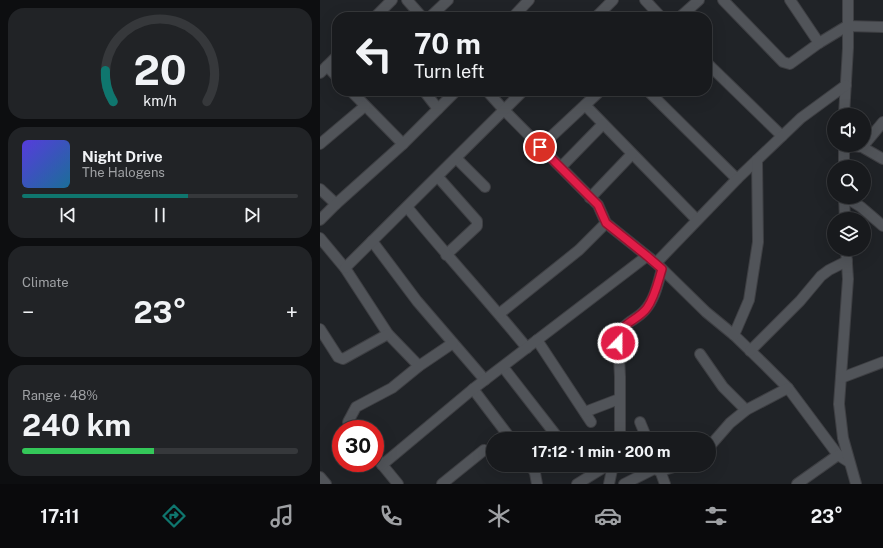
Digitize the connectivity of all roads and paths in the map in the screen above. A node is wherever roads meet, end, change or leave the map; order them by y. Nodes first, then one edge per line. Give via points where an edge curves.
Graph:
1 (392, 0) edge
2 (407, 0) edge
3 (448, 0) edge
4 (529, 0) edge
5 (613, 0) edge
6 (645, 0) edge
7 (699, 0) edge
8 (723, 0) edge
9 (790, 0) edge
10 (848, 0) edge
11 (380, 12) edge
12 (418, 12) edge
13 (435, 12) edge
14 (518, 12) edge
15 (601, 12) edge
16 (656, 12) edge
17 (686, 12) edge
18 (847, 26) junction
19 (883, 27) edge
20 (819, 43) junction
21 (332, 61) edge
22 (712, 68) edge
23 (323, 70) edge
24 (332, 74) edge
25 (846, 85) junction
26 (356, 96) edge
27 (428, 96) edge
28 (451, 96) edge
29 (491, 96) edge
30 (518, 96) edge
31 (595, 96) edge
32 (653, 96) edge
33 (585, 105) junction
34 (365, 106) junction
35 (844, 108) edge
36 (438, 109) junction
37 (504, 110) junction
38 (883, 122) edge
39 (603, 124) junction
40 (782, 136) junction
41 (871, 136) edge
42 (320, 144) edge
43 (403, 144) junction
44 (540, 147) junction
45 (871, 151) edge
46 (632, 154) junction
47 (881, 157) edge
48 (456, 158) junction
49 (757, 160) junction
50 (561, 167) junction
51 (438, 177) junction
52 (737, 179) junction
53 (485, 187) dead end
54 (320, 189) edge
55 (590, 198) junction
56 (336, 204) junction
57 (856, 204) edge
58 (407, 207) junction
59 (320, 220) edge
60 (697, 220) junction
61 (606, 223) junction
62 (883, 226) edge
63 (320, 238) edge
64 (372, 241) junction
65 (446, 255) junction
66 (647, 256) junction
67 (847, 256) edge
68 (847, 261) junction
69 (659, 266) junction
70 (345, 268) junction
71 (499, 314) junction
72 (320, 329) edge
73 (388, 334) junction
74 (734, 335) junction
75 (537, 340) junction
76 (453, 343) junction
77 (527, 348) junction
78 (750, 351) junction
79 (700, 354) dead end
80 (883, 362) edge
81 (419, 366) junction
82 (503, 367) junction
83 (841, 378) junction
84 (485, 380) junction
85 (788, 388) junction
86 (473, 390) junction
87 (619, 399) junction
88 (746, 410) junction
89 (585, 412) junction
90 (349, 420) edge
91 (591, 422) dead end
92 (640, 422) dead end
93 (506, 432) edge
94 (553, 432) edge
95 (620, 432) edge
96 (644, 432) edge
97 (716, 439) edge
98 (484, 450) dead end
99 (838, 455) junction
100 (384, 456) edge
101 (849, 462) junction
102 (384, 467) edge
103 (534, 472) edge
104 (597, 472) edge
105 (612, 472) edge
106 (648, 472) edge
107 (660, 472) edge
108 (320, 477) edge
109 (326, 484) edge
110 (398, 484) edge
111 (442, 484) edge
112 (537, 484) edge
113 (577, 484) edge
114 (609, 484) edge
115 (624, 484) edge
116 (665, 484) edge
117 (797, 484) edge
118 (856, 484) edge

1 - 11 street
2 - 12 street
3 - 13 street
4 - 14 street
5 - 15 street
6 - 16 street
7 - 17 street
8 - 20 street via 786,64 796,61
9 - 20 street
10 - 18 street
18 - 19 street
18 - 20 street
18 - 25 street
21 - 23 street
22 - 40 street
23 - 24 street
25 - 35 street
25 - 40 street via 801,118
26 - 34 street
27 - 36 street
28 - 36 street
29 - 37 street
30 - 37 street
31 - 33 street
32 - 52 street
33 - 39 street
33 - 44 street
34 - 42 street
34 - 43 street
36 - 43 street
37 - 44 street
37 - 48 street
38 - 41 street
39 - 46 street
39 - 50 street
40 - 49 street
43 - 56 street
44 - 50 street
45 - 47 street
46 - 55 street
46 - 60 street
48 - 51 street
48 - 53 street
49 - 52 street
49 - 74 street via 758,242 749,300
50 - 55 street
51 - 58 street
51 - 65 street via 477,221 473,231
52 - 60 street
54 - 56 street
55 - 61 street via 598,205
56 - 59 street
57 - 62 street
58 - 64 street
58 - 65 street
60 - 69 street
61 - 66 street
61 - 71 street via 579,250
63 - 70 street
64 - 70 street
64 - 76 street via 417,301
65 - 71 street
66 - 69 street
66 - 75 street
67 - 68 street
68 - 78 street via 821,276
68 - 83 street
69 - 74 street via 706,312
69 - 87 street via 656,289 648,306 626,325 618,336
70 - 73 street
71 - 77 street
72 - 73 street via 338,357 343,359
73 - 81 street
74 - 78 street
75 - 77 street
75 - 89 street
76 - 81 street
76 - 84 street
77 - 82 street
78 - 85 street
79 - 88 street via 722,387
80 - 83 street
81 - 90 street via 392,388 356,407
82 - 84 street
82 - 94 street
83 - 101 street via 841,426
84 - 86 street
85 - 88 street
85 - 99 street
86 - 93 street
86 - 100 street
87 - 89 street
87 - 95 street
88 - 97 street
89 - 91 street
92 - 96 street
98 - 111 street
99 - 101 street
99 - 117 street
101 - 118 street
102 - 110 street
103 - 112 street
104 - 113 street
105 - 114 street
106 - 115 street
107 - 116 street
108 - 109 street

